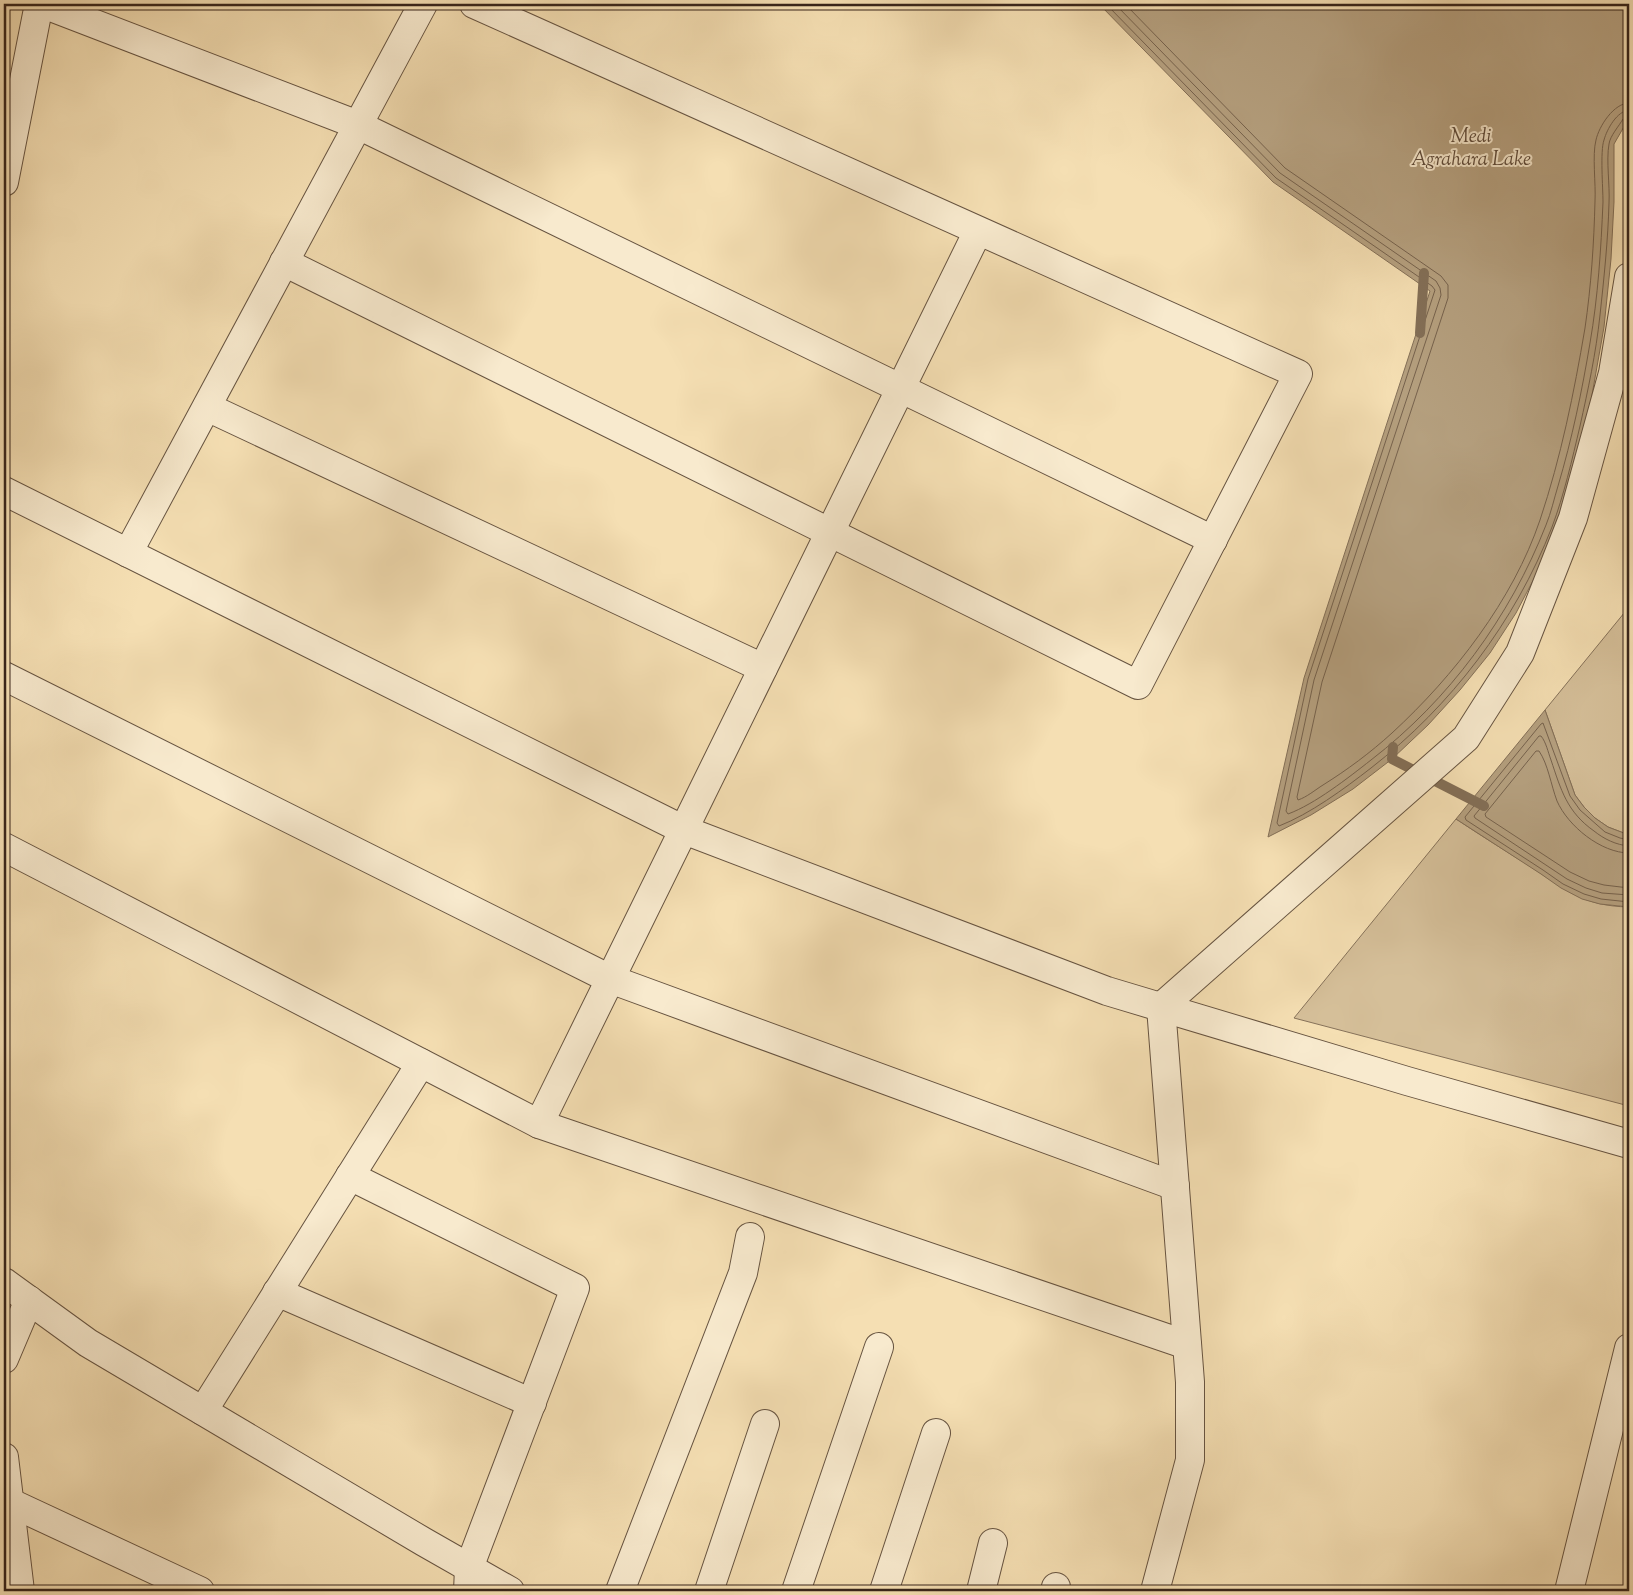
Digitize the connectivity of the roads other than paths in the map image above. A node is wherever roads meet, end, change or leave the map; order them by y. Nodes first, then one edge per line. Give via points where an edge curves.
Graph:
1 (39, 4) edge
2 (43, 4) edge
3 (423, 4) edge
4 (474, 4) edge
5 (358, 125) junction
6 (4, 182) edge
7 (978, 231) junction
8 (284, 262) junction
9 (1629, 277) edge
10 (901, 388) junction
11 (207, 407) junction
12 (4, 491) edge
13 (830, 532) junction
14 (1213, 540) junction
15 (128, 553) junction
16 (763, 668) junction
17 (4, 676) edge
18 (684, 830) junction
19 (4, 847) edge
20 (610, 979) junction
21 (1161, 1007) junction
22 (421, 1063) junction
23 (539, 1124) junction
24 (1629, 1144) edge
25 (350, 1176) junction
26 (1175, 1186) junction
27 (750, 1237) dead end
28 (4, 1282) edge
29 (277, 1292) junction
30 (29, 1300) junction
31 (1187, 1345) junction
32 (878, 1347) dead end
33 (1629, 1348) edge
34 (4, 1359) edge
35 (532, 1403) junction
36 (203, 1411) junction
37 (766, 1424) dead end
38 (936, 1434) dead end
39 (4, 1457) edge
40 (9, 1502) junction
41 (993, 1543) dead end
42 (468, 1579) edge
43 (20, 1591) edge
44 (200, 1591) edge
45 (510, 1591) edge
46 (620, 1591) edge
47 (709, 1591) edge
48 (796, 1591) edge
49 (884, 1591) edge
50 (981, 1591) edge
51 (1155, 1591) edge
52 (1568, 1591) edge

1 - 6 street
2 - 5 street
3 - 5 street
4 - 7 street
5 - 8 street
5 - 10 street
7 - 10 street
7 - 14 street via 1298,374
8 - 11 street
8 - 13 street
9 - 21 street via 1613,372 1574,518 1520,653 1466,738
10 - 13 street
10 - 14 street
11 - 15 street
11 - 16 street
12 - 15 street
13 - 14 street via 1138,685
13 - 16 street
15 - 18 street
16 - 18 street
17 - 20 street
18 - 20 street
18 - 21 street via 1106,990
19 - 22 street
20 - 23 street
20 - 26 street
21 - 24 street
21 - 26 street
22 - 23 street
22 - 25 street
23 - 31 street
25 - 29 street
25 - 35 street via 575,1288
26 - 31 street
27 - 46 street via 743,1273
28 - 30 street
29 - 35 street
29 - 36 street
30 - 34 street
30 - 36 street via 88,1343
31 - 51 street via 1190,1460
32 - 48 street
33 - 52 street
35 - 42 street
36 - 42 street
37 - 47 street
38 - 49 street
39 - 40 street
40 - 43 street
40 - 44 street
41 - 50 street
42 - 45 street

